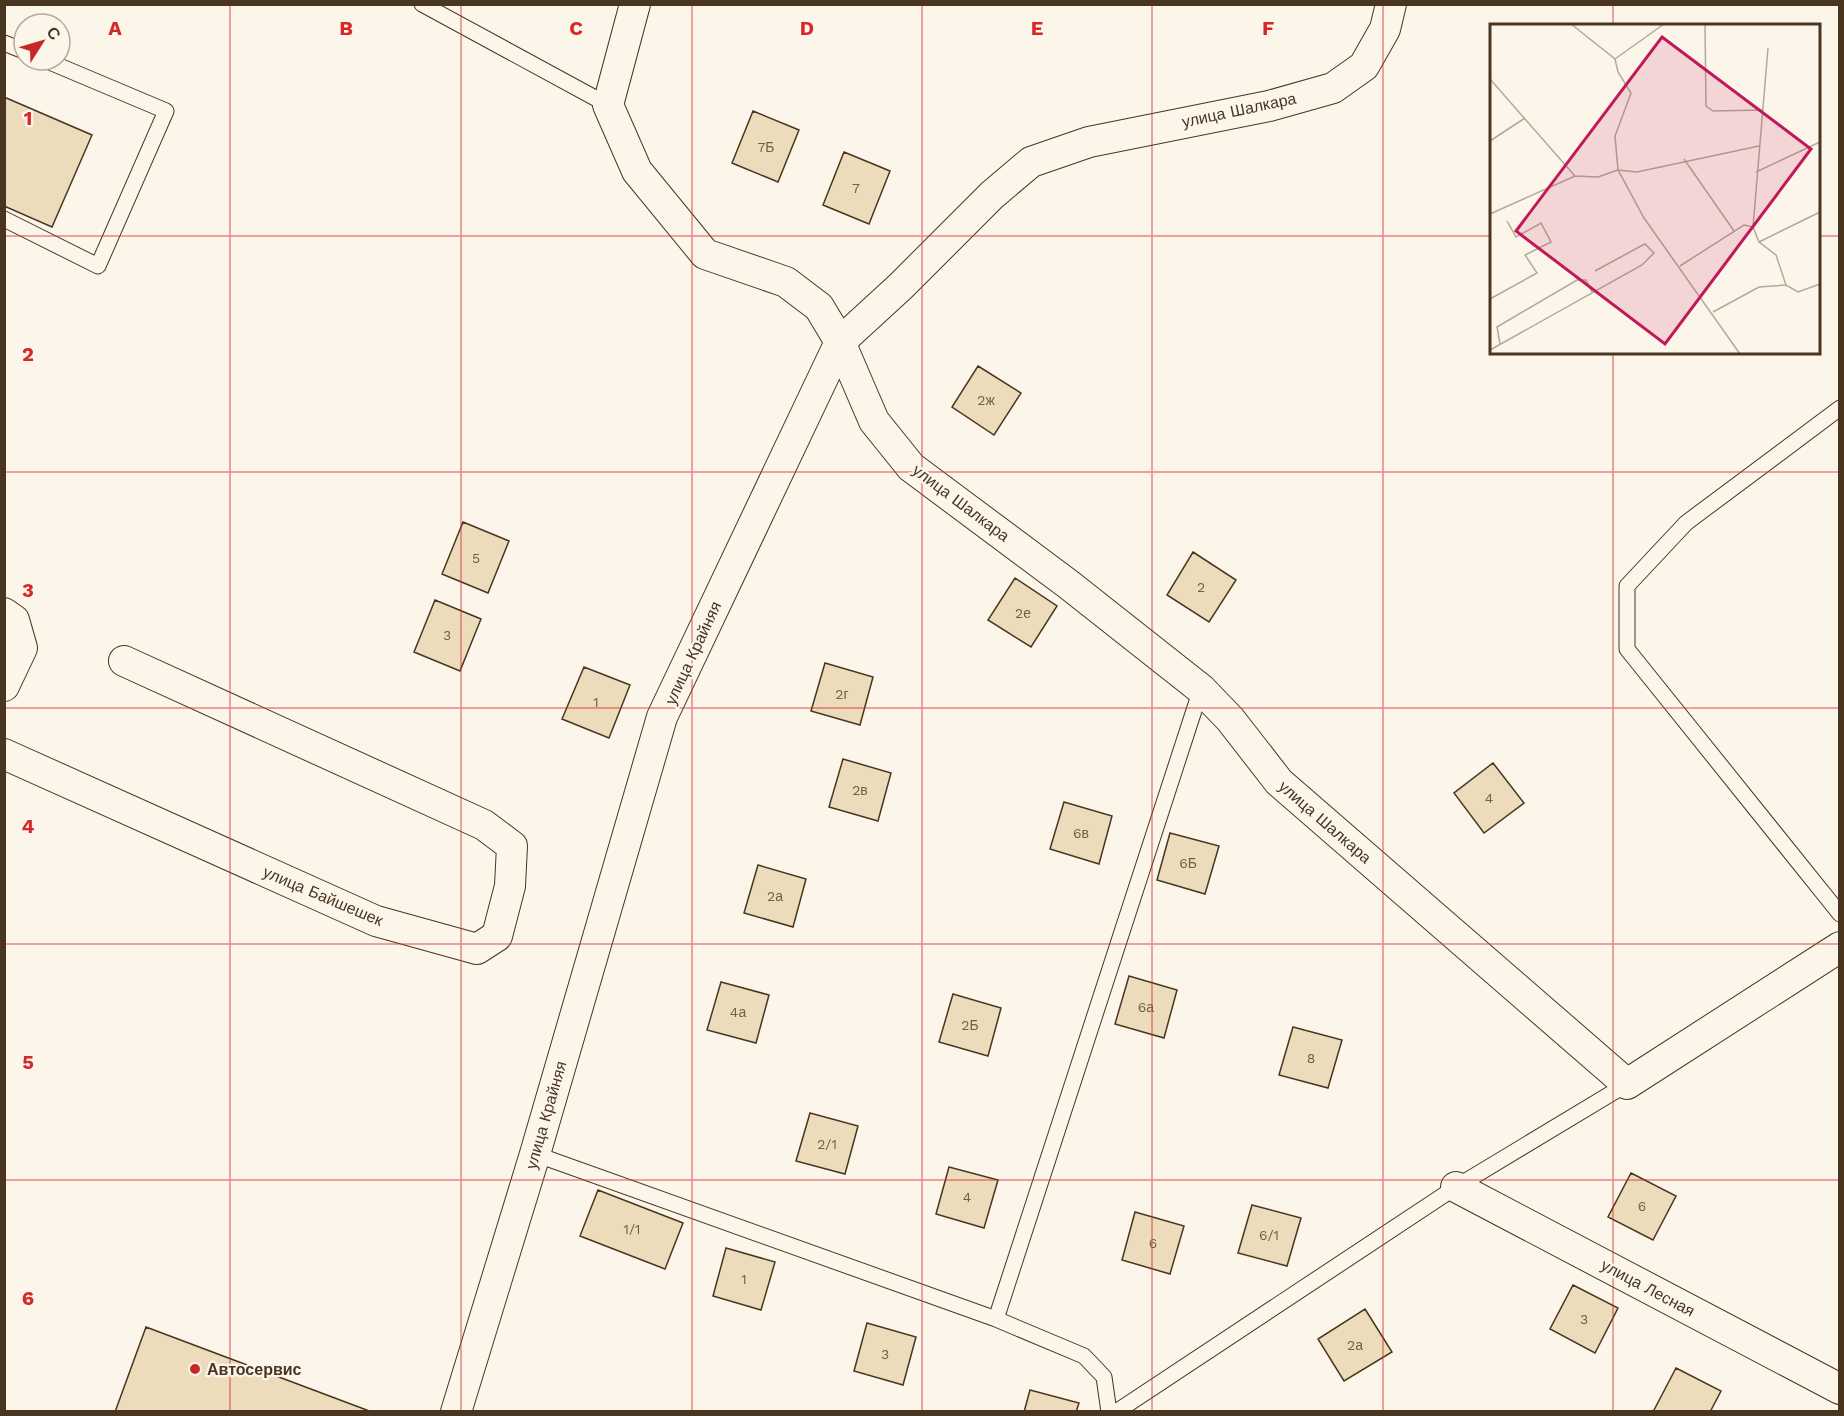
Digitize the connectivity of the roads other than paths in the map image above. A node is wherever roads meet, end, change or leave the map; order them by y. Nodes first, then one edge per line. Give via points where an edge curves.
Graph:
1 (422, 4) edge
2 (635, 4) edge
3 (1391, 4) edge
4 (72, 71) edge
5 (608, 105) junction
6 (4, 219) edge
7 (840, 342) junction
8 (1839, 408) edge
9 (4, 613) edge
10 (124, 661) dead end
11 (4, 686) edge
12 (1201, 690) junction
13 (4, 754) edge
14 (1839, 914) edge
15 (1839, 947) edge
16 (1628, 1084) junction
17 (535, 1154) junction
18 (1456, 1187) junction
19 (996, 1319) junction
20 (1839, 1389) edge
21 (456, 1412) edge
22 (1109, 1412) edge
23 (1116, 1412) edge

1 - 5 lane
2 - 5 street
3 - 7 street, улица Шалкара via 1385,29 1364,66 1333,88 1269,106 1089,142 1031,162
4 - 6 lane via 166,111 98,266
5 - 7 street via 637,171 705,254 786,282 819,306
7 - 12 street, улица Шалкара via 874,421 911,467
7 - 17 street, улица Крайняя via 662,717
8 - 14 lane via 1686,523 1627,586 1627,597 1628,649
9 - 11 street via 14,620 22,648
10 - 13 street, улица Байшешек via 484,825 512,846 510,886 497,936 477,949 376,921
12 - 16 street, улица Шалкара via 1230,719 1279,782
12 - 19 lane
15 - 16 street
16 - 18 lane
17 - 19 lane
17 - 21 street, улица Крайняя
18 - 20 street, улица Лесная
18 - 23 lane
19 - 22 lane via 1084,1356 1104,1377

